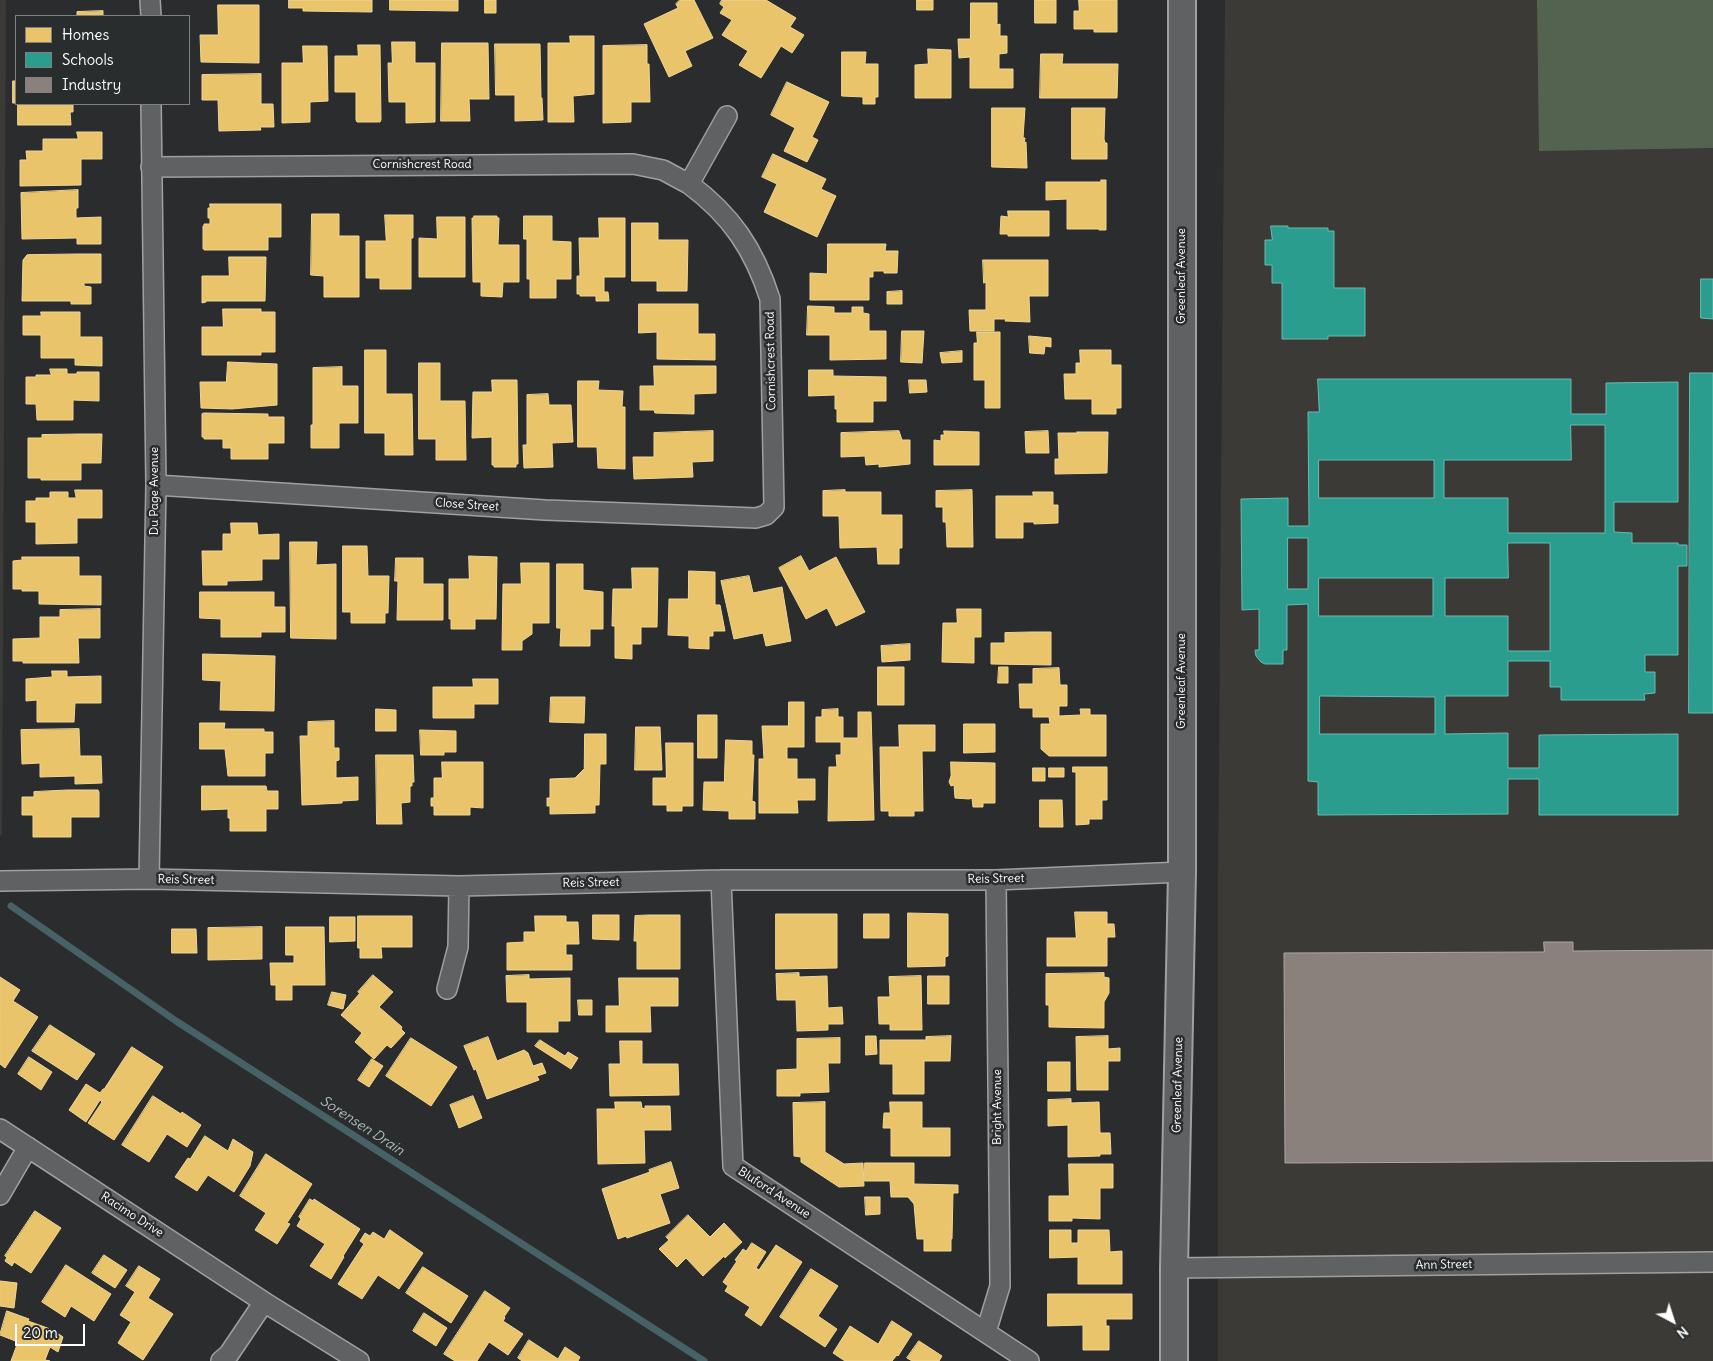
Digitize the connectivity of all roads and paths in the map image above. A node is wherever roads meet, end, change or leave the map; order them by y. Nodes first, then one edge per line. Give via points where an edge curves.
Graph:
1 (150, 0) edge
2 (1182, 0) edge
3 (150, 15) edge
4 (151, 105) edge
5 (727, 116) dead end
6 (151, 167) junction
7 (689, 184) junction
8 (156, 485) junction
9 (774, 507) joint
10 (1182, 872) junction
11 (149, 879) junction
12 (721, 880) junction
13 (996, 880) junction
14 (0, 881) edge
15 (459, 886) junction
16 (447, 989) dead end
17 (0, 1129) edge
18 (28, 1147) junction
19 (0, 1195) edge
20 (1713, 1262) edge
21 (1174, 1268) junction
22 (264, 1302) junction
23 (986, 1332) junction
24 (221, 1361) edge
25 (359, 1361) edge
26 (1029, 1361) edge
27 (1174, 1361) edge

1 - 3 street
2 - 10 main road, Greenleaf Avenue
4 - 6 street, Du Page Avenue
5 - 7 street
6 - 7 street, Cornishcrest Road via 633,164 663,170
6 - 8 street, Du Page Avenue
7 - 9 street, Cornishcrest Road via 724,214 751,252 770,299
8 - 9 street, Close Street via 545,510 756,518 766,515
8 - 11 street, Du Page Avenue
10 - 13 street, Reis Street
10 - 21 main road, Greenleaf Avenue
11 - 14 street, Reis Street
11 - 15 street, Reis Street
12 - 13 street, Reis Street
12 - 15 street, Reis Street
12 - 23 street, Bluford Avenue via 733,1166
13 - 23 street, Bright Avenue via 1000,1286
15 - 16 street via 458,947
17 - 18 street, Racimo Drive
18 - 19 street
18 - 22 street, Racimo Drive
20 - 21 street, Ann Street
21 - 27 main road, Greenleaf Avenue
22 - 24 street
22 - 25 street, Racimo Drive
23 - 26 street, Bluford Avenue

